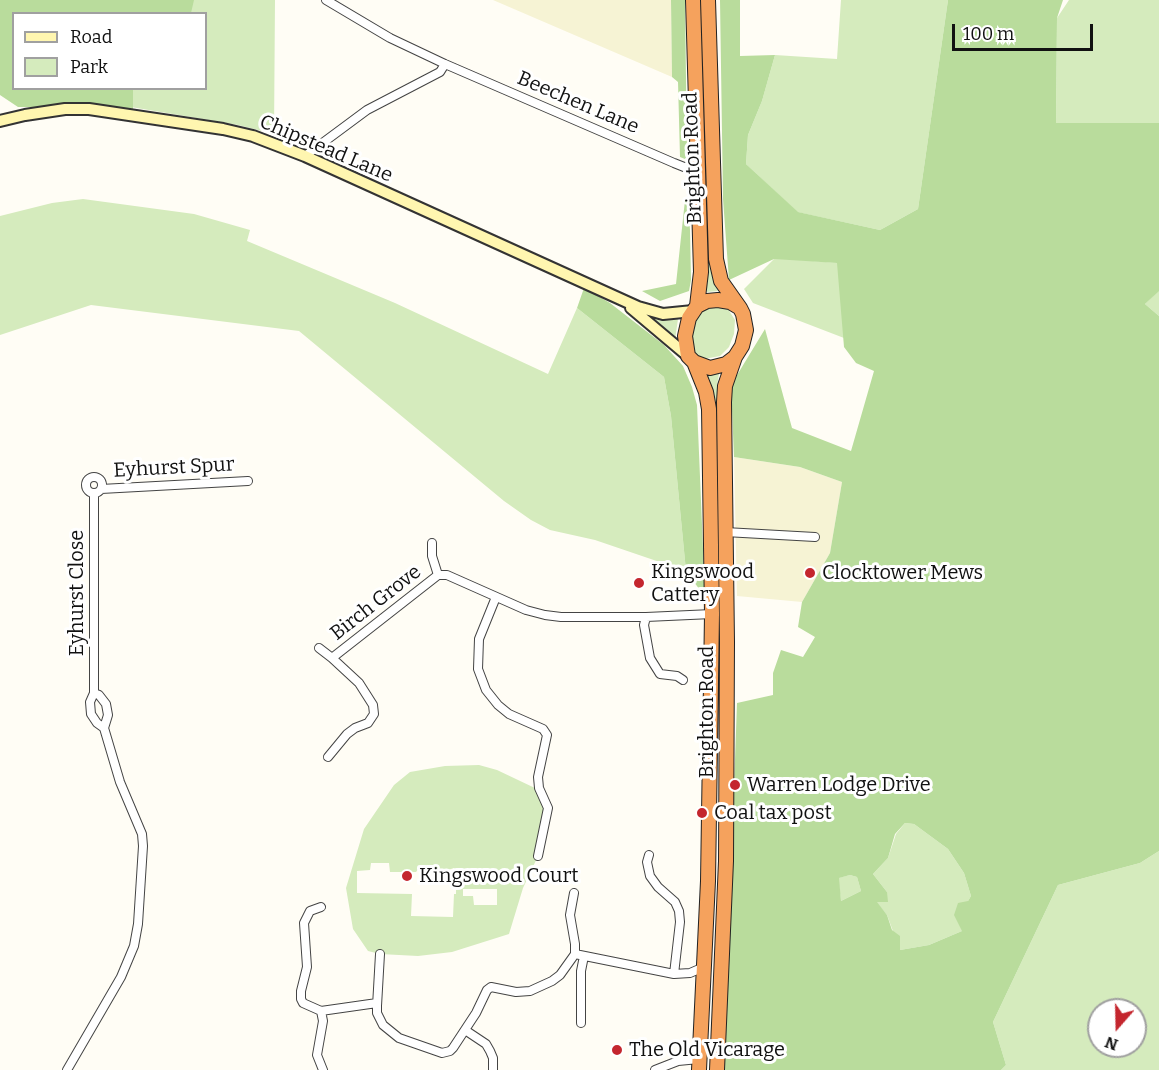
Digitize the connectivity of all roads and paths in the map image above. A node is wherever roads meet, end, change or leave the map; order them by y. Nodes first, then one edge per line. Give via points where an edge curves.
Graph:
1 (326, 0) edge
2 (693, 0) edge
3 (708, 0) edge
4 (445, 64) junction
5 (0, 121) edge
6 (305, 156) junction
7 (699, 167) junction
8 (620, 299) junction
9 (740, 308) junction
10 (695, 309) junction
11 (735, 357) junction
12 (691, 359) junction
13 (248, 481) dead end
14 (97, 491) joint
15 (725, 532) junction
16 (815, 537) dead end
17 (432, 543) dead end
18 (438, 575) junction
19 (496, 597) junction
20 (712, 614) junction
21 (646, 616) junction
22 (319, 648) dead end
23 (332, 658) junction
24 (683, 680) dead end
25 (94, 693) junction
26 (104, 728) junction
27 (328, 757) dead end
28 (649, 855) dead end
29 (538, 856) dead end
30 (574, 893) dead end
31 (321, 907) dead end
32 (380, 954) dead end
33 (575, 954) junction
34 (584, 956) junction
35 (704, 967) junction
36 (674, 974) junction
37 (377, 1003) junction
38 (321, 1011) junction
39 (581, 1023) dead end
40 (465, 1030) junction
41 (699, 1065) edge
42 (67, 1070) edge
43 (323, 1070) edge
44 (494, 1070) edge
45 (655, 1070) edge
46 (717, 1070) edge

1 - 4 street, Beechen Lane via 390,38
2 - 7 highway, Brighton Road
3 - 9 highway, Brighton Road via 716,259 721,280
4 - 6 street via 440,72 367,110
4 - 7 street, Beechen Lane via 674,164
5 - 6 street, Chipstead Lane via 65,109 89,109 223,129
6 - 8 street, Chipstead Lane
7 - 10 highway, Brighton Road via 701,272
8 - 10 street, Chipstead Lane via 663,314
8 - 12 street, Chipstead Lane
9 - 10 highway via 718,300 707,301
9 - 11 highway via 746,330
10 - 12 highway via 685,336
11 - 12 highway via 715,368
11 - 15 highway, Brighton Road via 724,402
12 - 20 highway, Brighton Road via 709,409
13 - 14 street, Eyhurst Spur
14 - 25 street, Eyhurst Close
15 - 16 street
15 - 46 highway, Brighton Road via 726,861
17 - 18 street
18 - 19 street, Birch Grove via 447,574
18 - 23 street, Birch Grove
19 - 21 street, Birch Grove via 545,615
19 - 29 street via 479,639 478,669 486,690 498,705 543,729 547,735 538,777 548,808
20 - 21 street, Birch Grove
20 - 35 highway, Brighton Road
21 - 24 street via 650,658 660,674
22 - 23 street
23 - 27 street, Birch Grove via 359,683 374,714 368,723 347,734
25 - 26 street, Eyhurst Close via 90,708
25 - 26 street, Eyhurst Close via 106,704 108,720
26 - 42 street, Eyhurst Close via 120,782 142,834 138,924 134,946 121,976
28 - 36 street via 650,876 679,911
30 - 33 street via 570,915
31 - 38 street via 310,911 304,923 307,967 300,995 303,1003
32 - 37 street
33 - 34 street
33 - 40 street via 560,975 530,990 509,992 491,987
34 - 36 street
34 - 39 street
35 - 36 street
35 - 41 highway, Brighton Road
37 - 38 street
37 - 40 street via 380,1019 393,1035 437,1052 450,1051
38 - 43 street via 317,1055
40 - 44 street via 486,1044
41 - 45 street via 678,1061

